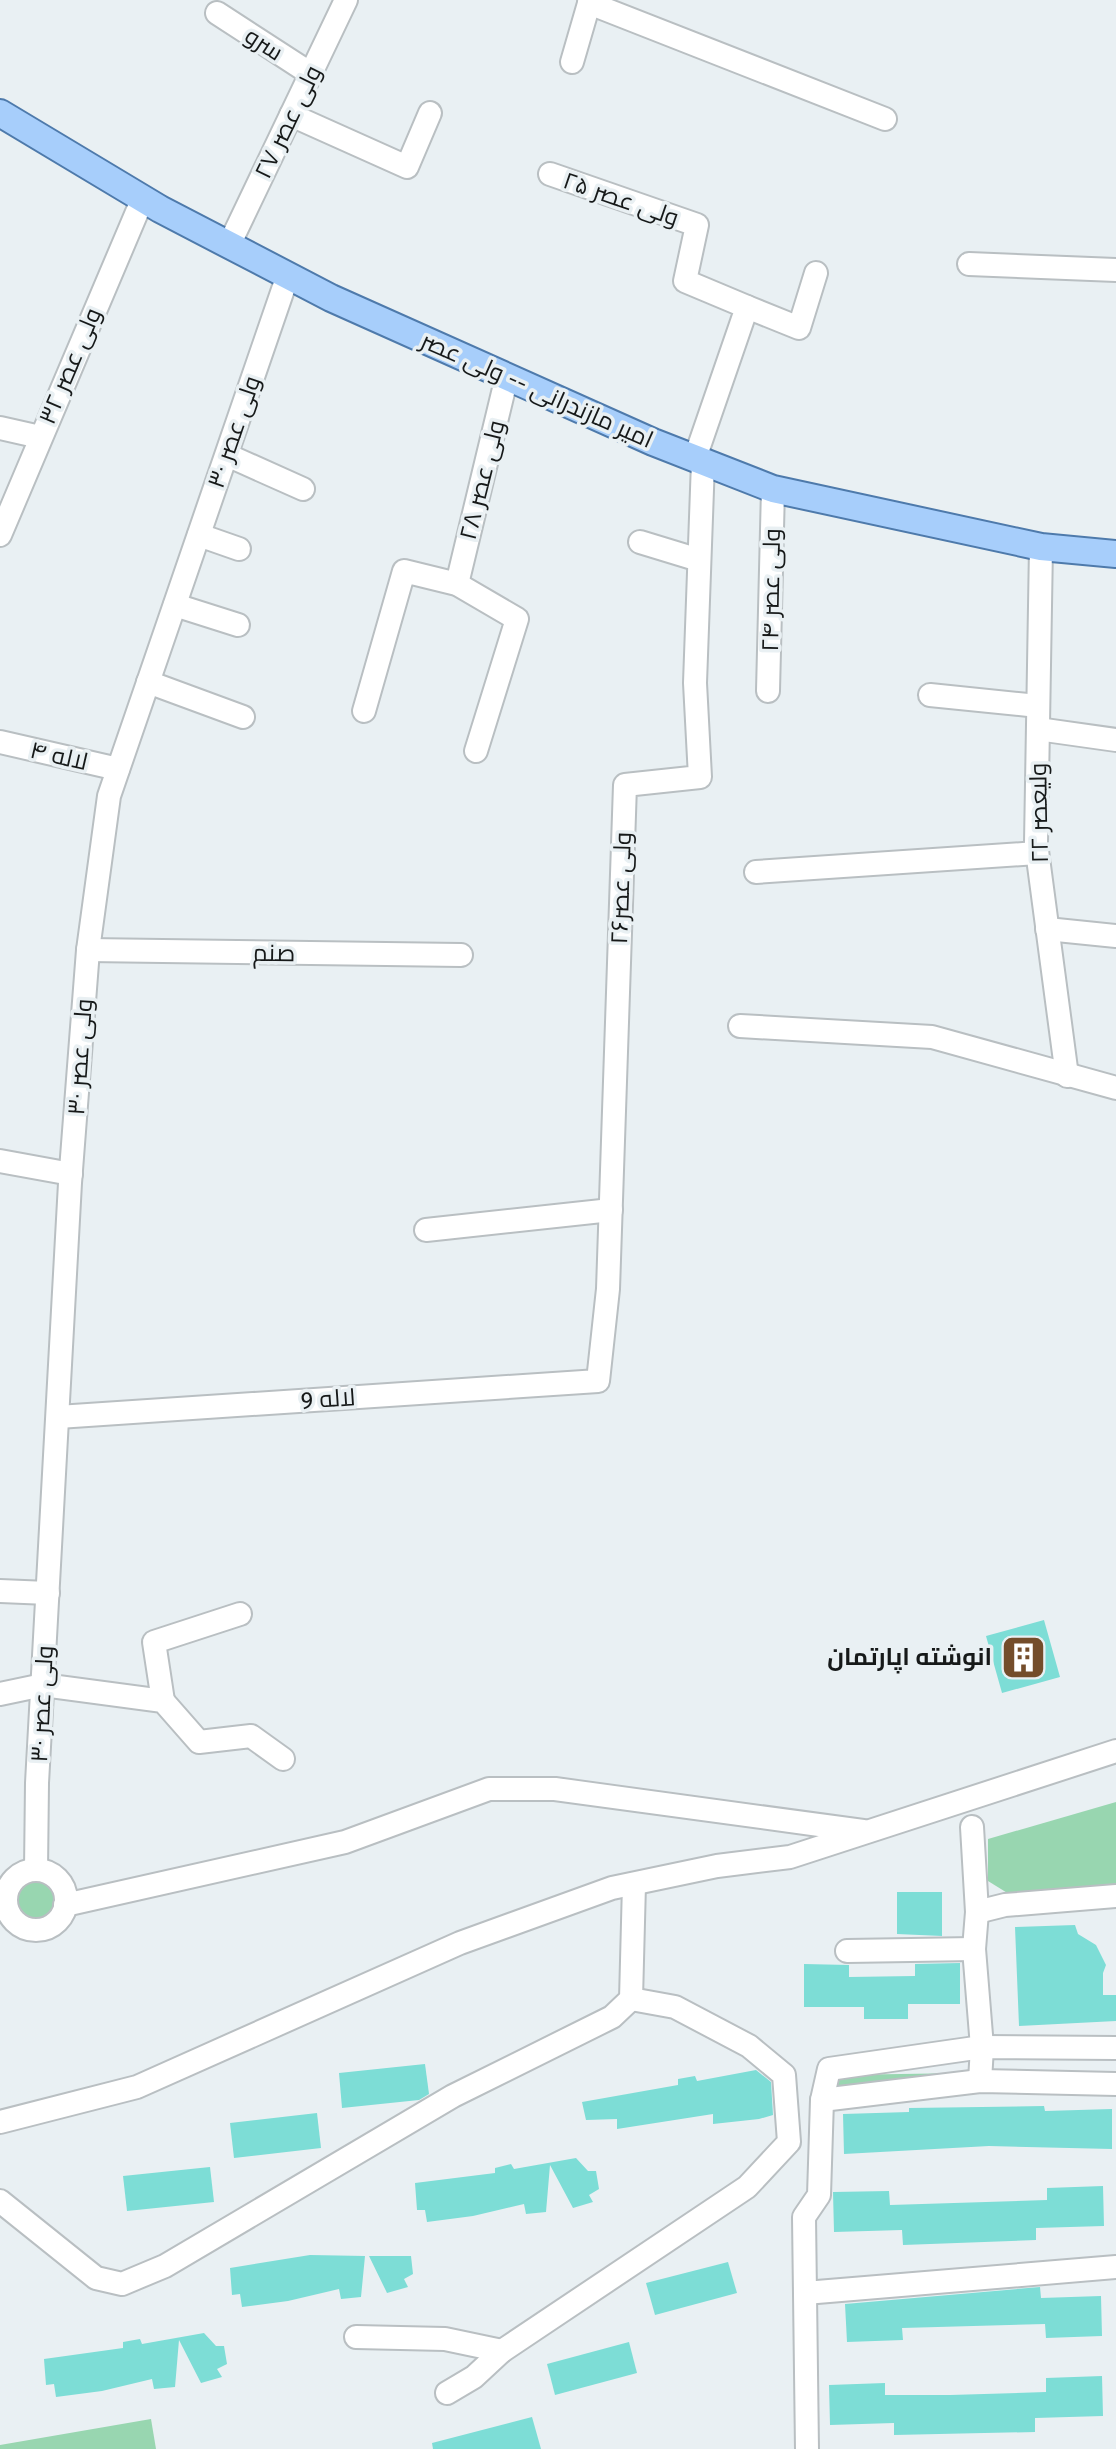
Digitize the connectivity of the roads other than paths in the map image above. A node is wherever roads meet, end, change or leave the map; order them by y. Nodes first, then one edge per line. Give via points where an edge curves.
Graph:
1 (346, 0) edge
2 (590, 2) edge
3 (217, 13) dead end
4 (572, 62) dead end
5 (311, 74) junction
6 (0, 113) edge
7 (430, 113) dead end
8 (291, 115) junction
9 (885, 119) dead end
10 (550, 174) dead end
11 (143, 198) junction
12 (229, 245) junction
13 (969, 264) dead end
14 (1116, 270) edge
15 (816, 273) dead end
16 (288, 275) junction
17 (747, 307) junction
18 (507, 376) junction
19 (0, 428) edge
20 (40, 437) junction
21 (227, 455) junction
22 (699, 460) junction
23 (303, 489) dead end
24 (773, 489) junction
25 (0, 535) edge
26 (199, 535) junction
27 (640, 542) dead end
28 (1041, 547) junction
29 (239, 549) dead end
30 (1116, 554) edge
31 (699, 560) junction
32 (457, 584) junction
33 (175, 605) junction
34 (238, 625) dead end
35 (148, 682) junction
36 (768, 691) dead end
37 (930, 695) dead end
38 (1038, 706) junction
39 (364, 711) dead end
40 (243, 717) dead end
41 (1038, 729) junction
42 (1116, 740) edge
43 (0, 742) edge
44 (476, 751) dead end
45 (118, 769) junction
46 (1037, 853) junction
47 (756, 872) dead end
48 (1047, 929) junction
49 (1116, 936) edge
50 (88, 950) junction
51 (461, 955) dead end
52 (740, 1026) dead end
53 (1067, 1076) junction
54 (1116, 1088) edge
55 (0, 1161) edge
56 (71, 1174) junction
57 (611, 1210) junction
58 (426, 1230) dead end
59 (598, 1381) joint
60 (58, 1417) junction
61 (0, 1591) edge
62 (48, 1593) junction
63 (240, 1614) dead end
64 (43, 1685) junction
65 (0, 1694) edge
66 (163, 1701) junction
67 (1116, 1751) edge
68 (283, 1759) dead end
69 (972, 1827) dead end
70 (868, 1832) junction
71 (36, 1870) junction
72 (634, 1884) junction
73 (1116, 1896) edge
74 (65, 1905) junction
75 (977, 1912) junction
76 (5, 1918) edge
77 (974, 1949) junction
78 (847, 1951) dead end
79 (631, 1999) junction
80 (982, 2047) junction
81 (1116, 2048) edge
82 (980, 2081) junction
83 (1116, 2084) edge
84 (822, 2100) junction
85 (0, 2122) edge
86 (0, 2201) edge
87 (1116, 2267) edge
88 (805, 2293) junction
89 (356, 2337) dead end
90 (502, 2351) junction
91 (447, 2393) dead end
92 (807, 2449) edge

1 - 5 street, ولی عصر ۲۷
2 - 4 street
2 - 9 street
3 - 5 street, سرو
5 - 8 street, ولی عصر ۲۷
6 - 11 main road, امیر مازندرانی -- ولی عصر
7 - 8 street via 407,167
8 - 12 street, ولی عصر ۲۷
10 - 17 street, ولی عصر ۲۵ via 697,225 685,281
11 - 12 main road, امیر مازندرانی -- ولی عصر
11 - 20 street, ولی عصر ۳۲
12 - 16 main road, امیر مازندرانی -- ولی عصر
13 - 14 street
15 - 17 street via 799,328
16 - 18 main road, امیر مازندرانی -- ولی عصر
16 - 21 street, ولی عصر ۳۰
17 - 22 street
18 - 22 main road, امیر مازندرانی -- ولی عصر
18 - 32 street, ولی عصر ۲۸
19 - 20 street
20 - 25 street, ولی عصر ۳۲
21 - 23 street
21 - 26 street, ولی عصر ۳۰
22 - 24 main road, امیر مازندرانی -- ولی عصر
22 - 31 street, ولی عصر۲۶
24 - 28 main road, امیر مازندرانی -- ولی عصر
24 - 36 street, ولی عصر ۲۴
26 - 29 street
26 - 33 street, ولی عصر ۳۰
27 - 31 street
28 - 30 main road, امیر مازندرانی -- ولی عصر
28 - 38 street, ولیعصر ۲۲
31 - 57 street, ولی عصر۲۶ via 695,683 700,777 625,785
32 - 39 street via 404,571
32 - 44 street via 517,619
33 - 34 street
33 - 35 street, ولی عصر ۳۰
35 - 40 street
35 - 45 street, ولی عصر ۳۰
37 - 38 street
38 - 41 street, ولیعصر ۲۲
41 - 42 street
41 - 46 street, ولیعصر ۲۲
43 - 45 street, لاله ۴
45 - 50 street, ولی عصر ۳۰ via 109,796
46 - 47 street
46 - 48 street, ولیعصر ۲۲
48 - 49 street
48 - 53 street, ولیعصر ۲۲
50 - 51 street, صنم
50 - 56 street, ولی عصر ۳۰
52 - 53 street via 932,1037
53 - 54 street
55 - 56 street
56 - 60 street, ولی عصر ۳۰
57 - 58 street
57 - 59 street, ولی عصر۲۶
59 - 60 street, لاله 9
60 - 62 street, ولی عصر ۳۰
61 - 62 street
62 - 64 street, ولی عصر ۳۰
63 - 66 street via 154,1642
64 - 65 street
64 - 66 street
64 - 71 street, ولی عصر ۳۰
66 - 68 street via 199,1742 251,1736
67 - 70 street
69 - 75 street
70 - 72 street via 790,1857
70 - 74 street via 555,1789 489,1789 345,1842
71 - 74 street via 56,1877
71 - 76 street via 12,1881
72 - 79 street
72 - 85 street via 460,1943 137,2087
73 - 75 street
74 - 76 street via 62,1915 46,1928 26,1928
75 - 77 street
77 - 78 street
77 - 80 street
79 - 86 street via 612,2017 453,2096 165,2266 122,2284 96,2278
79 - 90 street via 675,2007 749,2046 784,2075 789,2142 747,2187
80 - 81 street
80 - 82 street
80 - 84 street via 829,2069
82 - 83 street
82 - 84 street
84 - 88 street via 819,2195 804,2217
87 - 88 street
88 - 92 street
89 - 90 street via 445,2339
90 - 91 street

